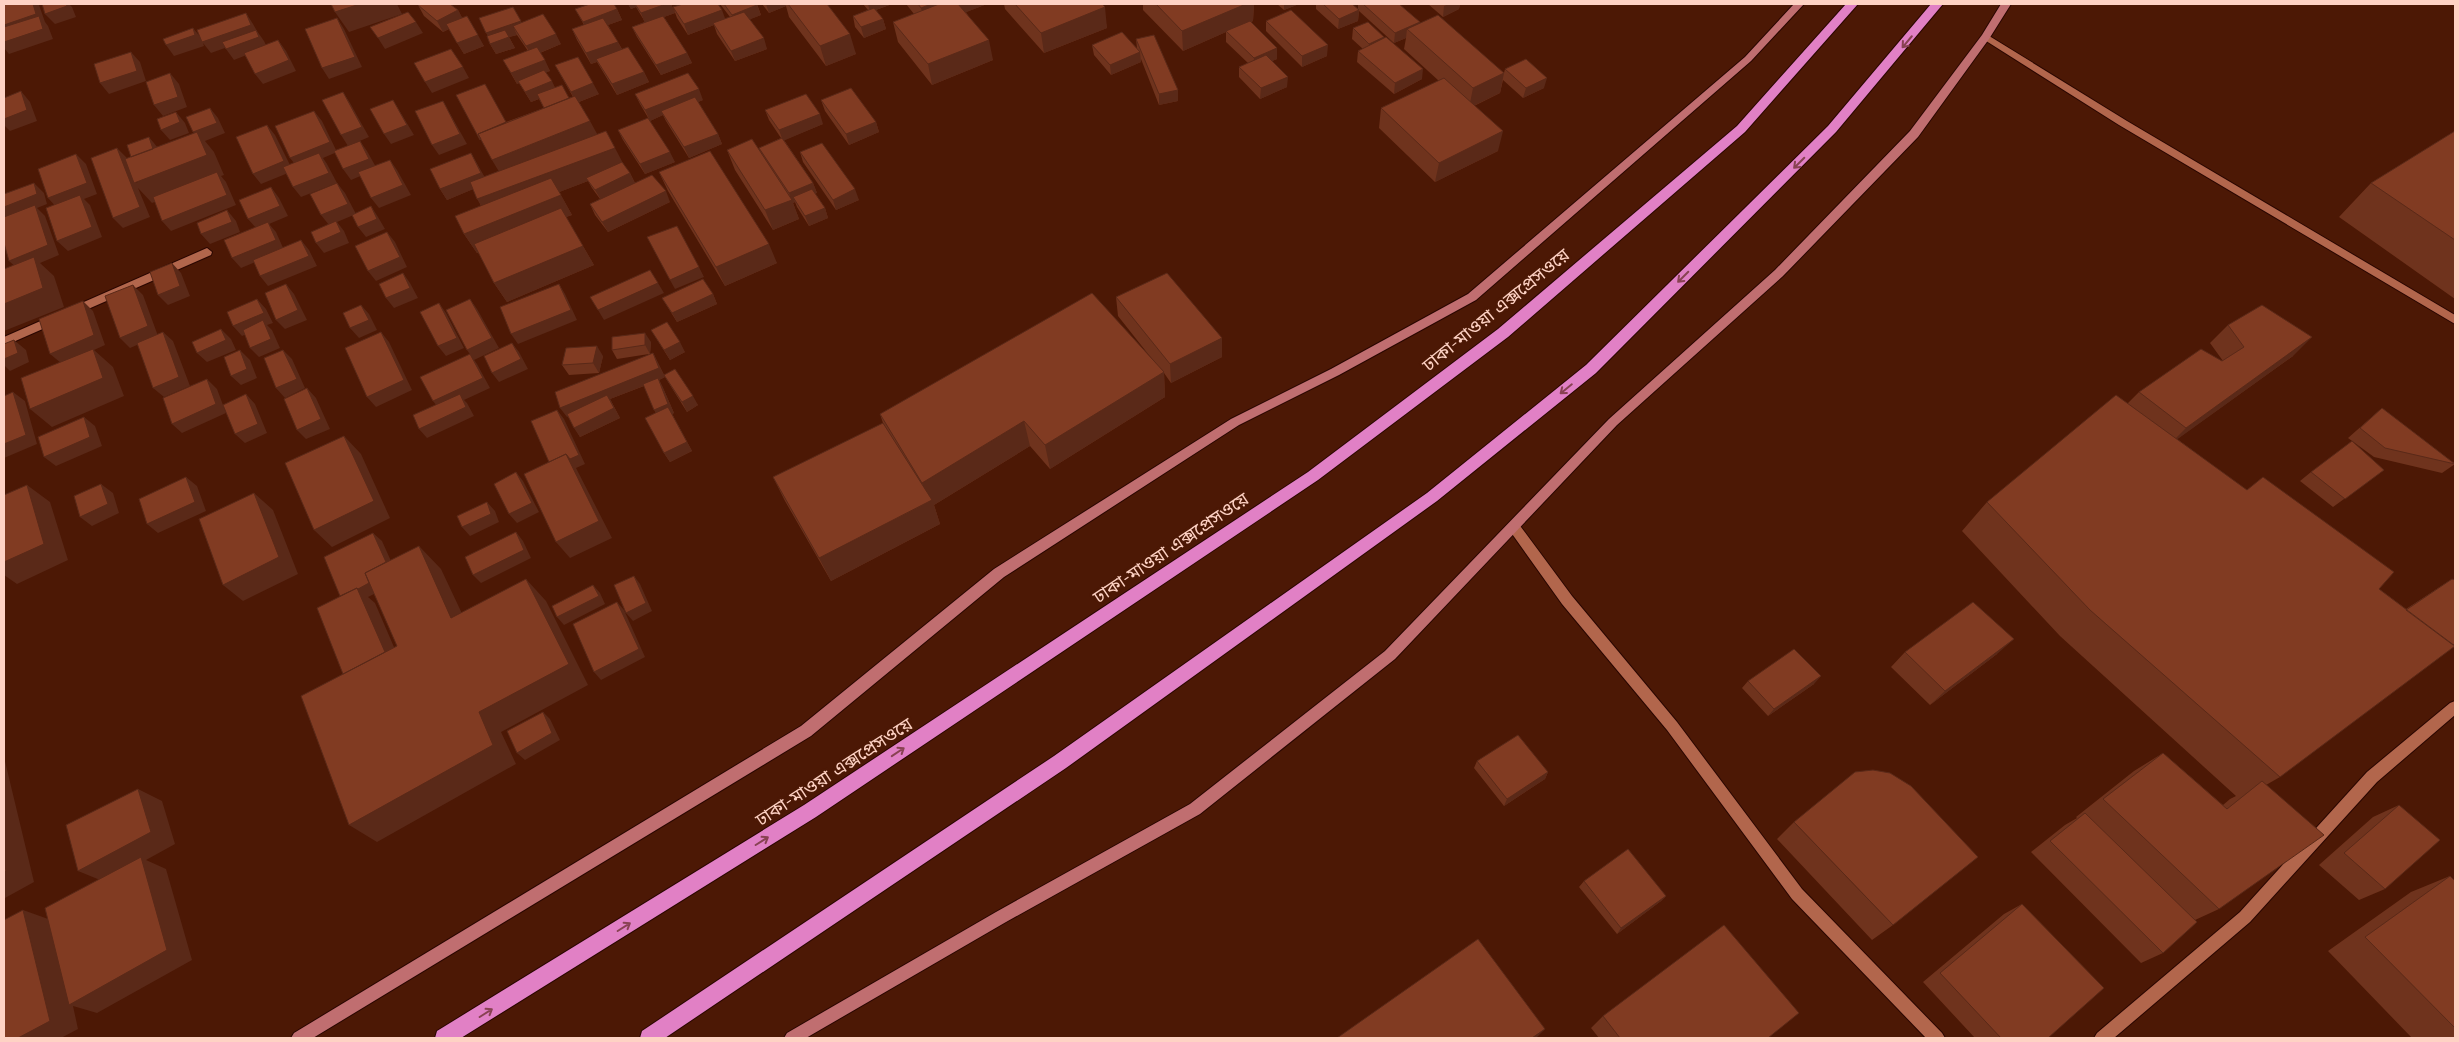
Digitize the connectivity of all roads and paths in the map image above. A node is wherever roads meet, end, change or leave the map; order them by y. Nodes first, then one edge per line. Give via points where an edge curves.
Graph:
1 (1799, 4) edge
2 (1852, 4) edge
3 (1937, 4) edge
4 (2006, 4) edge
5 (1986, 37) junction
6 (207, 252) dead end
7 (2455, 320) edge
8 (4, 342) edge
9 (1514, 527) junction
10 (2455, 707) edge
11 (299, 1038) edge
12 (444, 1038) edge
13 (648, 1038) edge
14 (792, 1038) edge
15 (1937, 1038) edge
16 (2102, 1038) edge

1 - 11 main road via 1748,59 1472,298 1235,422 999,573 806,731
12 -> 2 highway, ঢাকা-মাওয়া এক্সপ্রেসওয়ে via 810,811 1313,476 1503,334 1741,129
3 -> 13 highway via 1832,129 1591,369 1432,497 1060,762
4 - 5 main road
5 - 7 street via 2123,124
5 - 9 main road via 1914,134 1779,273 1613,422
6 - 8 street
9 - 14 main road via 1390,655 1195,809
9 - 15 street via 1567,600 1672,726 1797,894
10 - 16 street via 2372,777 2245,917

